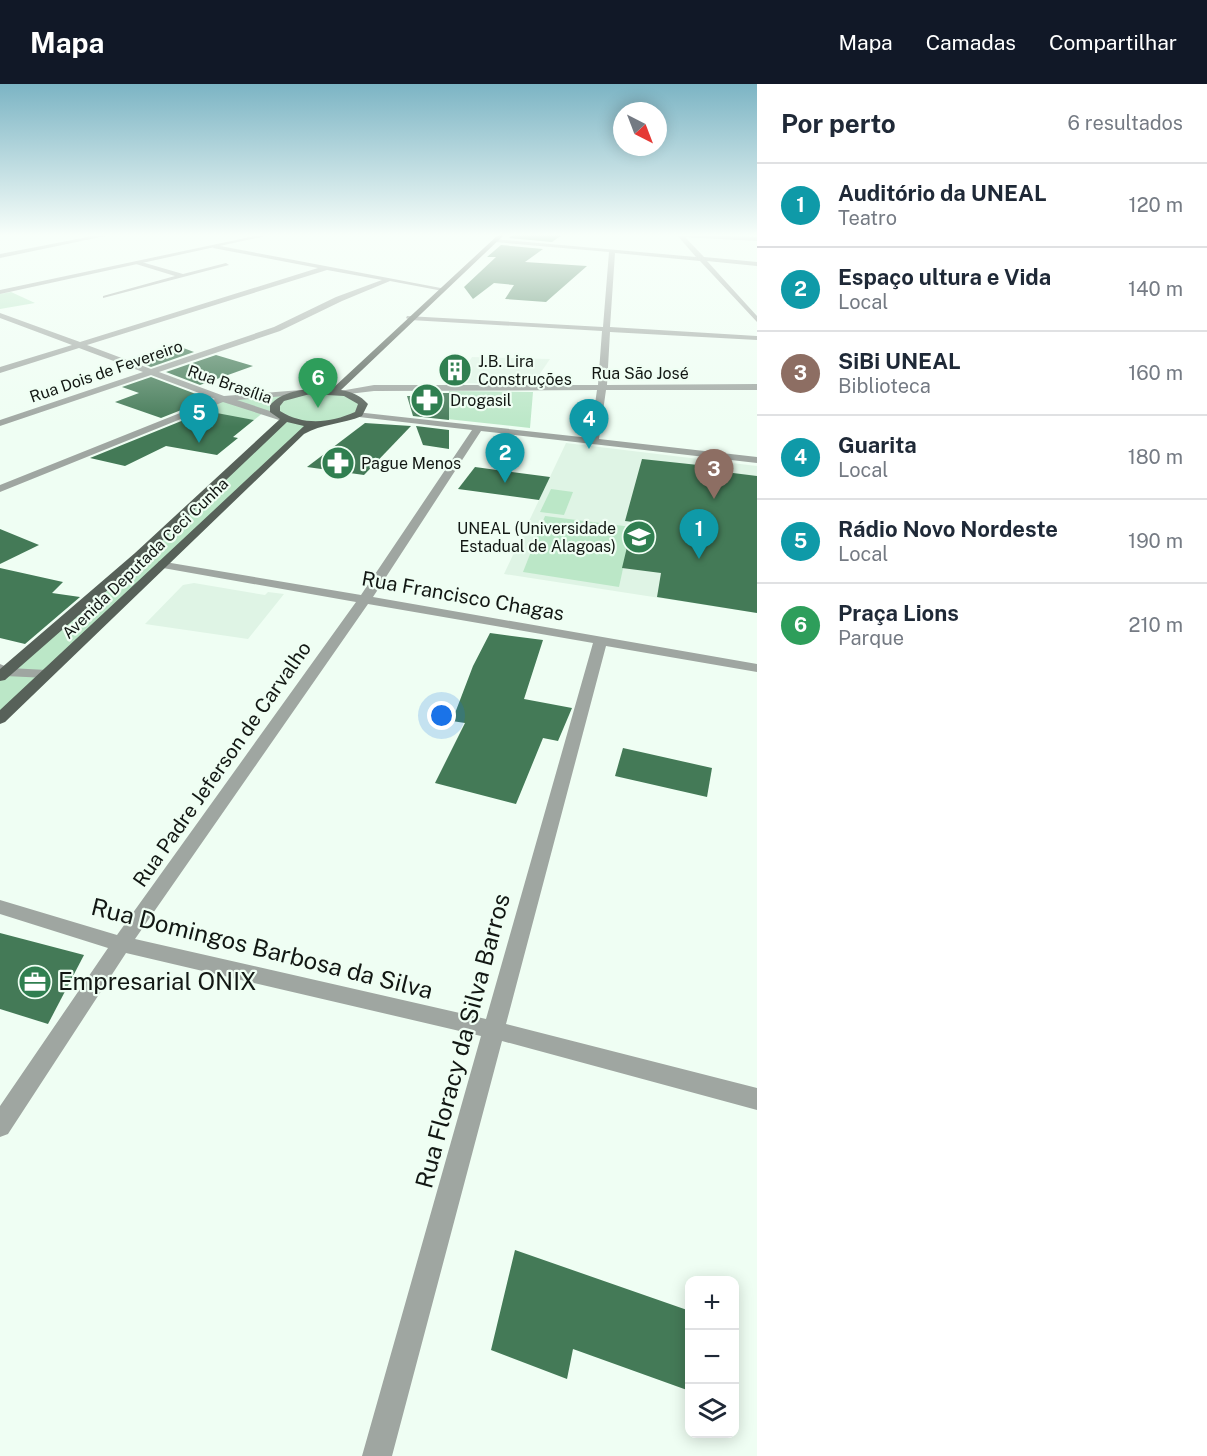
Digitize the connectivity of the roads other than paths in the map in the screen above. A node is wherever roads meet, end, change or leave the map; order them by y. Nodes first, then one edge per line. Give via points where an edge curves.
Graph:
1 (227, 299) edge
2 (339, 299) edge
3 (431, 299) edge
4 (608, 299) edge
5 (738, 299) edge
6 (0, 315) edge
7 (410, 318) junction
8 (757, 320) edge
9 (605, 329) junction
10 (757, 338) edge
11 (79, 346) junction
12 (0, 370) edge
13 (149, 372) junction
14 (343, 382) junction
15 (757, 387) edge
16 (374, 388) junction
17 (602, 388) junction
18 (310, 392) junction
19 (339, 392) junction
20 (223, 399) junction
21 (359, 414) junction
22 (284, 418) junction
23 (0, 423) edge
24 (314, 424) junction
25 (480, 427) junction
26 (594, 442) junction
27 (757, 460) edge
28 (0, 489) edge
29 (163, 564) junction
30 (365, 599) junction
31 (601, 640) junction
32 (757, 668) edge
33 (2, 672) edge
34 (47, 674) junction
35 (0, 718) edge
36 (0, 907) edge
37 (121, 944) junction
38 (494, 1030) junction
39 (757, 1099) edge
40 (0, 1126) edge
41 (377, 1456) edge

1 - 11 street
2 - 13 street, Rua Dois de Fevereiro via 277,329
3 - 7 main road
4 - 9 street
5 - 8 street
6 - 11 street, Rua Brasília
7 - 9 street
7 - 14 main road
9 - 10 street
9 - 17 street
11 - 12 street
11 - 13 street, Rua Brasília
13 - 20 street, Rua Brasília
13 - 23 street, Rua Dois de Fevereiro
14 - 16 street via 350,388
14 - 19 main road
15 - 17 street, Rua São José
16 - 17 street, Rua São José
16 - 19 street, Rua São José
17 - 26 street
18 - 19 main road
18 - 20 street
18 - 22 main road via 281,399 275,412
19 - 21 main road via 360,400 363,404
20 - 22 street, Rua Brasília
20 - 28 street
21 - 24 main road
21 - 25 street
22 - 24 main road
22 - 33 main road, Avenida Deputada Ceci Cunha via 277,429 139,556
24 - 29 main road, Avenida Deputada Ceci Cunha
25 - 26 street
25 - 30 street, Rua Padre Jeferson de Carvalho
26 - 27 street
29 - 30 street, Rua Francisco Chagas
29 - 34 main road, Avenida Deputada Ceci Cunha
30 - 31 street, Rua Francisco Chagas
30 - 37 street, Rua Padre Jeferson de Carvalho
31 - 32 street, Rua Francisco Chagas
31 - 38 street, Rua Floracy da Silva Barros
33 - 34 street
34 - 35 main road, Avenida Deputada Ceci Cunha
36 - 37 street, Rua Domingos Barbosa da Silva
37 - 38 street, Rua Domingos Barbosa da Silva
37 - 40 street, Rua Padre Jeferson de Carvalho
38 - 39 street, Rua Domingos Barbosa da Silva
38 - 41 street, Rua Floracy da Silva Barros

